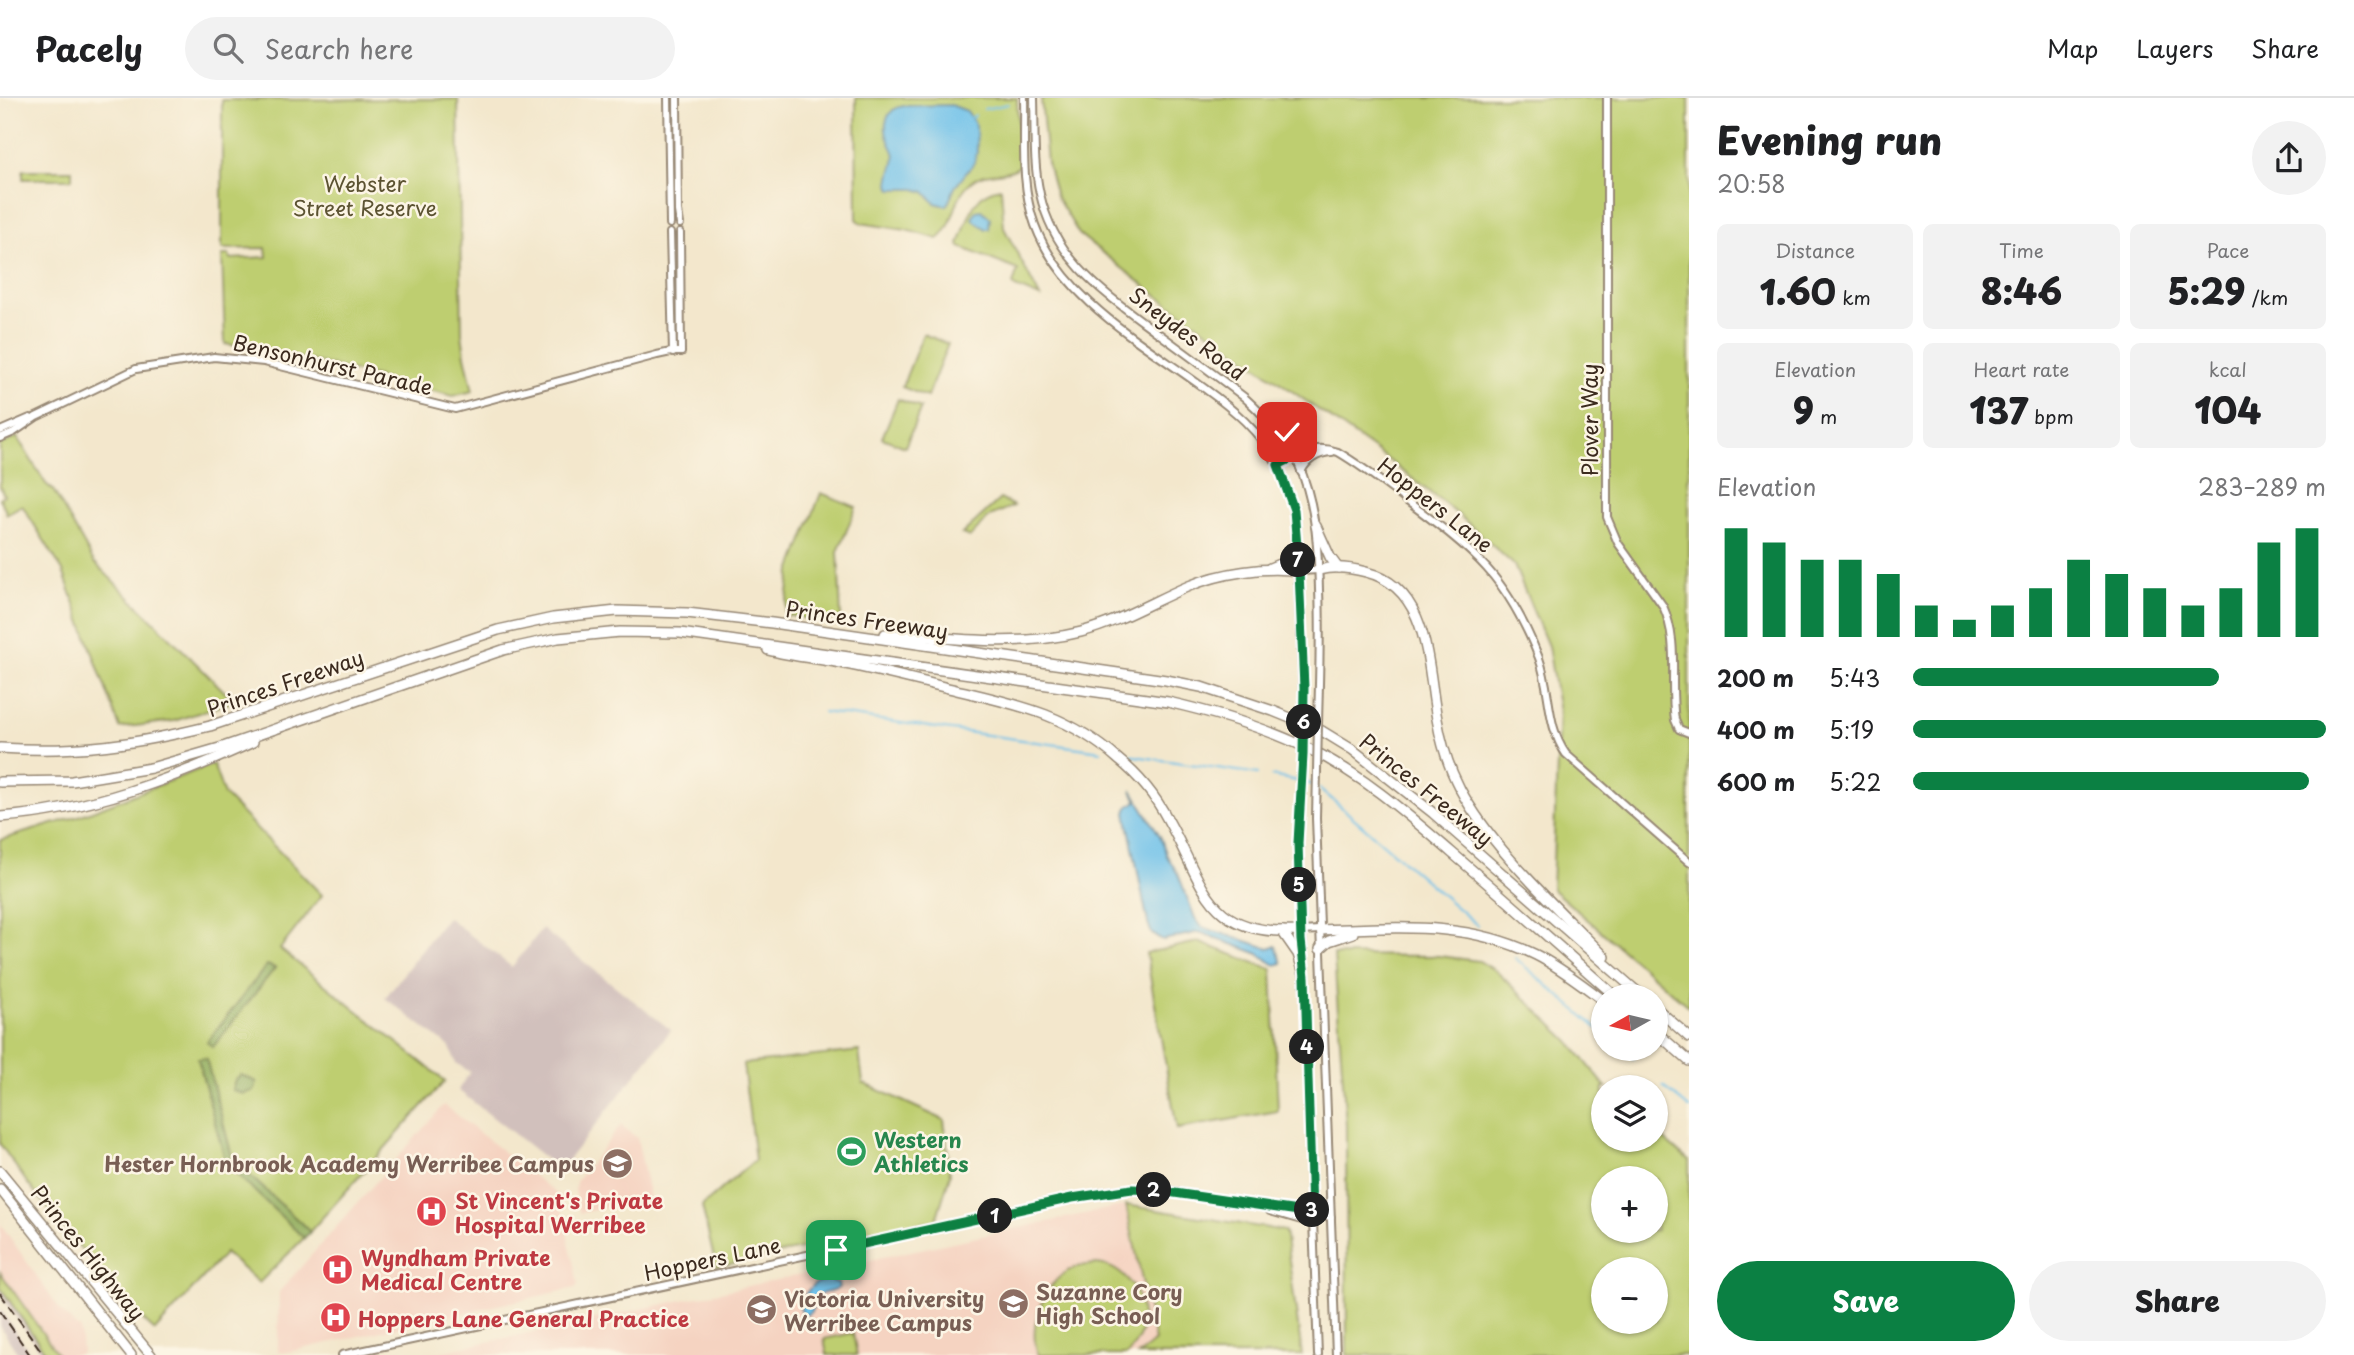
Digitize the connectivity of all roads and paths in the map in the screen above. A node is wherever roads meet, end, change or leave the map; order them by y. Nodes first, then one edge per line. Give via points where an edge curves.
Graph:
1 (668, 98) edge
2 (677, 98) edge
3 (1019, 98) edge
4 (1024, 98) edge
5 (1034, 98) edge
6 (1606, 98) edge
7 (1024, 120) junction
8 (670, 224) junction
9 (680, 224) junction
10 (670, 233) junction
11 (680, 233) junction
12 (673, 353) junction
13 (1263, 414) junction
14 (36, 417) junction
15 (0, 431) edge
16 (0, 438) edge
17 (1310, 449) junction
18 (1338, 452) junction
19 (1294, 456) junction
20 (1278, 465) junction
21 (1301, 472) junction
22 (1316, 526) junction
23 (1298, 551) junction
24 (1338, 568) junction
25 (1261, 570) junction
26 (1319, 570) junction
27 (1299, 571) junction
28 (816, 630) junction
29 (729, 640) junction
30 (312, 716) junction
31 (1689, 733) edge
32 (0, 748) edge
33 (0, 782) edge
34 (0, 817) edge
35 (1689, 862) edge
36 (1372, 928) junction
37 (1300, 930) junction
38 (1320, 930) junction
39 (1282, 932) junction
40 (1320, 949) junction
41 (1305, 977) junction
42 (1601, 984) edge
43 (1628, 984) edge
44 (1631, 984) edge
45 (1591, 992) edge
46 (1668, 1019) edge
47 (1689, 1037) edge
48 (1668, 1043) edge
49 (1689, 1061) edge
50 (0, 1171) edge
51 (0, 1189) edge
52 (1255, 1206) junction
53 (1312, 1213) junction
54 (1331, 1217) junction
55 (1312, 1223) junction
56 (101, 1295) junction
57 (102, 1318) junction
58 (116, 1336) junction
59 (138, 1340) junction
60 (152, 1354) edge
61 (131, 1355) edge
62 (342, 1355) edge
63 (1318, 1355) edge
64 (1336, 1355) edge

1 - 8 street
2 - 9 street
3 - 7 street
4 - 7 street, Sneydes Road
5 - 13 street, Sneydes Road via 1040,196 1067,255 1095,285
6 - 31 street, Plover Way via 1606,506 1611,531 1663,606 1670,624 1674,714 1679,729
7 - 20 street, Sneydes Road via 1029,205 1042,242 1061,273 1095,307 1242,418
8 - 9 street
8 - 10 street
9 - 11 street
10 - 11 street
10 - 12 street
11 - 12 street, Bensonhurst Parade via 681,352
12 - 14 street, Bensonhurst Parade via 455,409 264,362 219,356 139,368
13 - 17 street
13 - 19 street, Sneydes Road
14 - 15 street, Bensonhurst Parade
14 - 16 street, Bensonhurst Parade
17 - 18 street, Hoppers Lane
17 - 19 street, Hoppers Lane
18 - 21 street via 1314,457
18 - 35 street, Hoppers Lane via 1450,533 1490,570 1525,623 1543,668 1559,745
19 - 20 street, Hoppers Lane
19 - 21 street, Sneydes Road
20 - 23 street, Sneydes Road via 1294,510
21 - 22 street, Sneydes Road
22 - 24 highway
22 - 26 street, Sneydes Road
23 - 25 highway
23 - 27 street, Sneydes Road
24 - 26 highway
24 - 44 highway via 1375,574 1405,596 1423,631 1442,741 1466,799 1486,830
25 - 27 highway
25 - 28 highway via 1204,580 1114,620 1051,638 1019,641
26 - 27 street
26 - 38 street, Sneydes Road, bridge via 1316,818
27 - 37 street, Sneydes Road, bridge via 1304,717 1298,843
28 - 32 highway, Princes Freeway via 687,613 617,611 553,618 460,641 210,726 161,738 78,749
28 - 43 highway, Princes Freeway via 1178,682 1322,731 1391,778
29 - 30 highway, Princes Freeway via 620,632 558,638 467,661
29 - 39 highway via 1021,705 1078,729 1116,757 1146,788 1168,819 1213,905 1236,923
29 - 42 highway, Princes Freeway via 1168,702 1270,732 1310,749 1380,793
30 - 33 highway, Princes Freeway via 151,768 72,781
30 - 34 highway via 114,797 68,809
36 - 38 highway
36 - 40 highway via 1336,938
36 - 45 highway via 1437,928 1489,936 1538,956
37 - 38 street
37 - 39 highway
37 - 41 street, Sneydes Road
38 - 40 street, Sneydes Road
39 - 41 highway via 1298,954
40 - 54 street, Sneydes Road
41 - 53 street, Sneydes Road
46 - 47 highway
48 - 49 highway
50 - 56 highway, Princes Highway
51 - 57 highway, Princes Highway
52 - 53 street, Hoppers Lane
52 - 55 street, Hoppers Lane
52 - 62 street, Hoppers Lane via 1132,1189 1072,1198
53 - 54 street, Hoppers Lane
53 - 55 street, Sneydes Road
54 - 55 street
54 - 64 street, Sneydes Road
55 - 63 street, Sneydes Road
56 - 57 highway
56 - 59 highway, Princes Highway
57 - 58 highway, Princes Highway
58 - 59 highway
58 - 61 highway, Princes Highway
59 - 60 highway, Princes Highway

